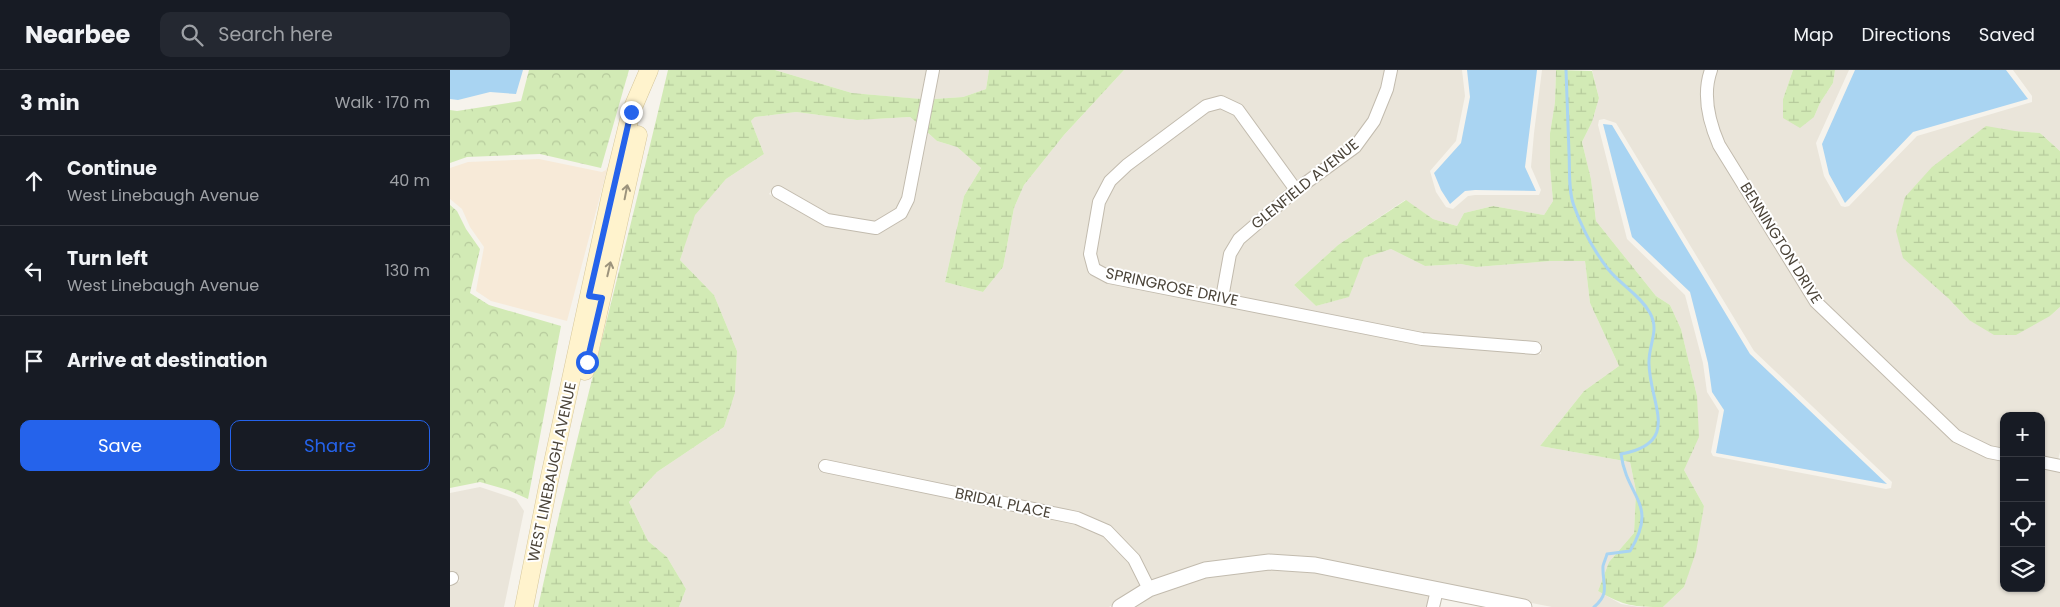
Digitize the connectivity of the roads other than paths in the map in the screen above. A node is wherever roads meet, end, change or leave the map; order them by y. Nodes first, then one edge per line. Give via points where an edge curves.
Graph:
1 (933, 70) edge
2 (1392, 70) edge
3 (1711, 70) edge
4 (648, 73) edge
5 (1296, 190) junction
6 (778, 192) dead end
7 (595, 297) junction
8 (1222, 298) junction
9 (1535, 348) dead end
10 (2000, 454) edge
11 (2045, 463) edge
12 (825, 466) dead end
13 (2060, 466) edge
14 (1149, 590) junction
15 (1437, 590) junction
16 (524, 607) edge
17 (531, 607) edge
18 (1120, 607) edge
19 (1433, 607) edge
20 (1524, 607) edge

1 - 6 street via 908,199 902,213 876,228 827,220
2 - 5 street, GLENFIELD AVENUE via 1388,89 1374,121 1355,147
3 - 10 street, BENNINGTON DRIVE via 1707,102 1711,127 1719,145 1816,302 1956,436
4 - 7 main road, WEST LINEBAUGH AVENUE via 631,112
5 - 8 street, GLENFIELD AVENUE via 1239,239 1230,254
5 - 8 street, SPRINGROSE DRIVE via 1238,110 1221,102 1206,106 1110,181 1099,202 1090,254 1094,269 1109,277
7 - 16 main road, WEST LINEBAUGH AVENUE
7 - 17 main road, WEST LINEBAUGH AVENUE
8 - 9 street, SPRINGROSE DRIVE via 1422,339
11 - 13 street
12 - 14 street, BRIDAL PLACE via 1077,518 1106,531 1134,559
14 - 15 street via 1205,570 1269,562 1315,565
14 - 18 street
15 - 19 street
15 - 20 street

